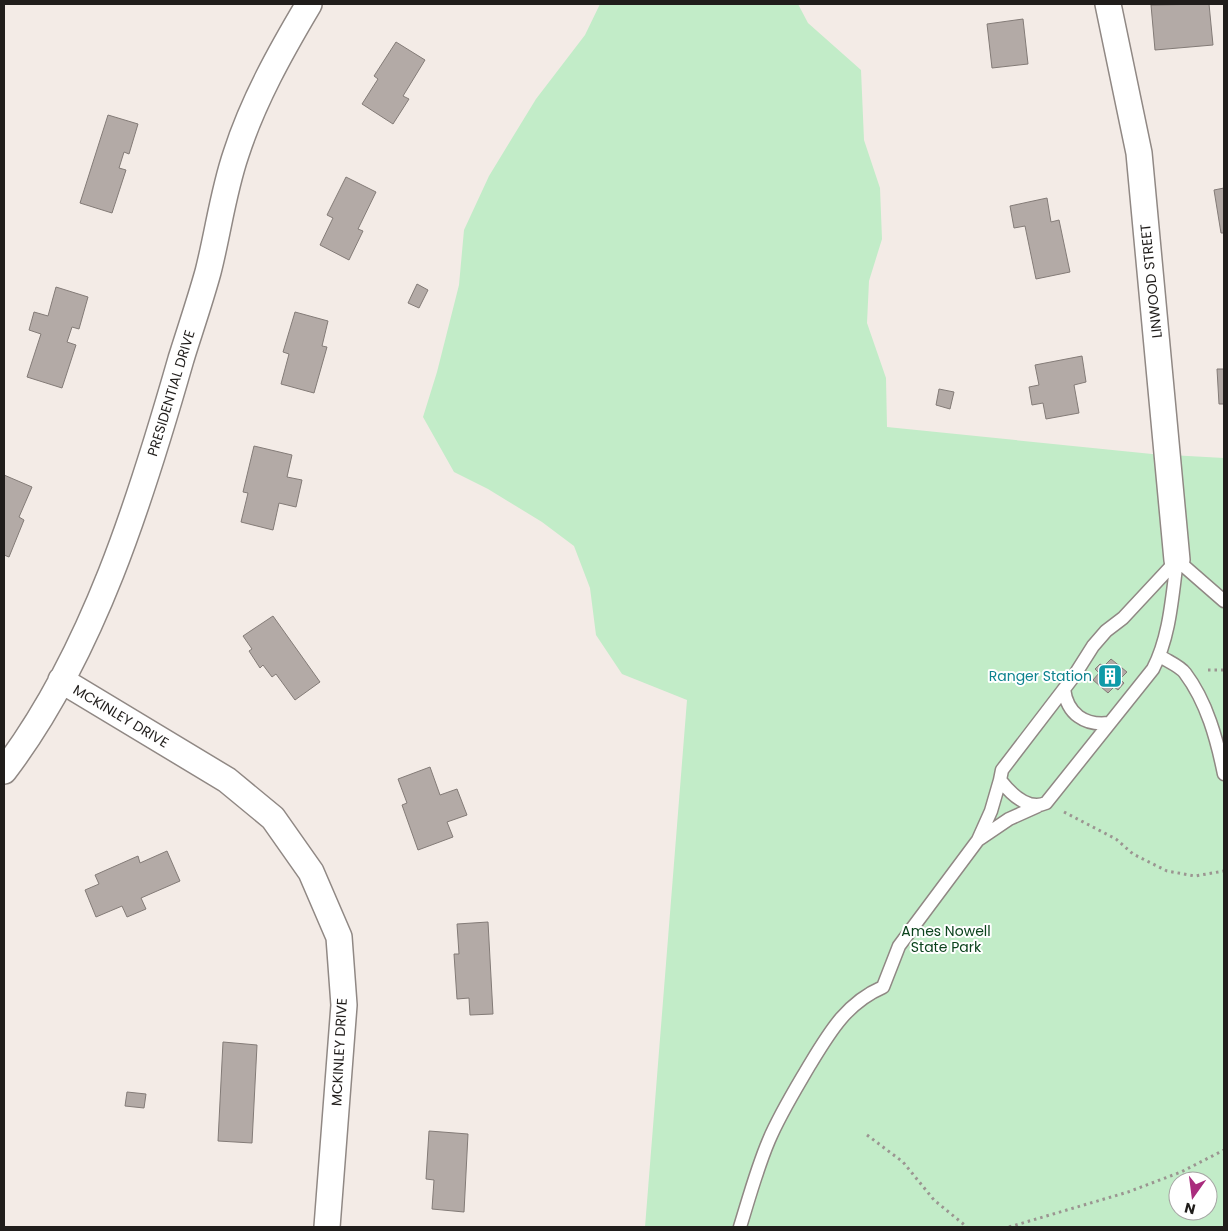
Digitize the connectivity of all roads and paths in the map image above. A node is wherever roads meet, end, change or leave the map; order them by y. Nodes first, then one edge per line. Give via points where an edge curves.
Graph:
1 (309, 4) edge
2 (1108, 4) edge
3 (1177, 560) junction
4 (1224, 601) edge
5 (1160, 656) junction
6 (61, 680) junction
7 (1064, 689) junction
8 (1110, 723) junction
9 (4, 772) edge
10 (1224, 774) edge
11 (1000, 780) junction
12 (1042, 805) junction
13 (978, 840) junction
14 (1224, 871) edge
15 (867, 1135) dead end
16 (1224, 1150) edge
17 (327, 1227) edge
18 (740, 1227) edge
19 (967, 1227) edge
20 (1009, 1227) edge

1 - 6 street, PRESIDENTIAL DRIVE via 262,89 235,154 208,272 157,443 99,601
2 - 3 street, LINWOOD STREET via 1139,153
3 - 4 lane
3 - 5 lane via 1168,626
3 - 7 lane via 1106,632
5 - 8 lane
5 - 10 lane via 1184,671 1197,694 1217,739
6 - 9 street, PRESIDENTIAL DRIVE
6 - 17 street, MCKINLEY DRIVE via 227,780 273,818 311,872 339,937 344,1005
7 - 8 lane via 1065,702 1084,720
7 - 11 lane via 1002,770
8 - 12 lane
11 - 12 lane via 1029,805
11 - 13 lane via 991,812
12 - 13 lane via 1016,816
12 - 14 path via 1116,839 1133,854 1167,872 1195,876
13 - 18 lane via 899,946 883,987 850,1006 832,1028 785,1107 769,1141
15 - 19 path via 903,1162 934,1200
16 - 20 path via 1181,1172 1137,1188

